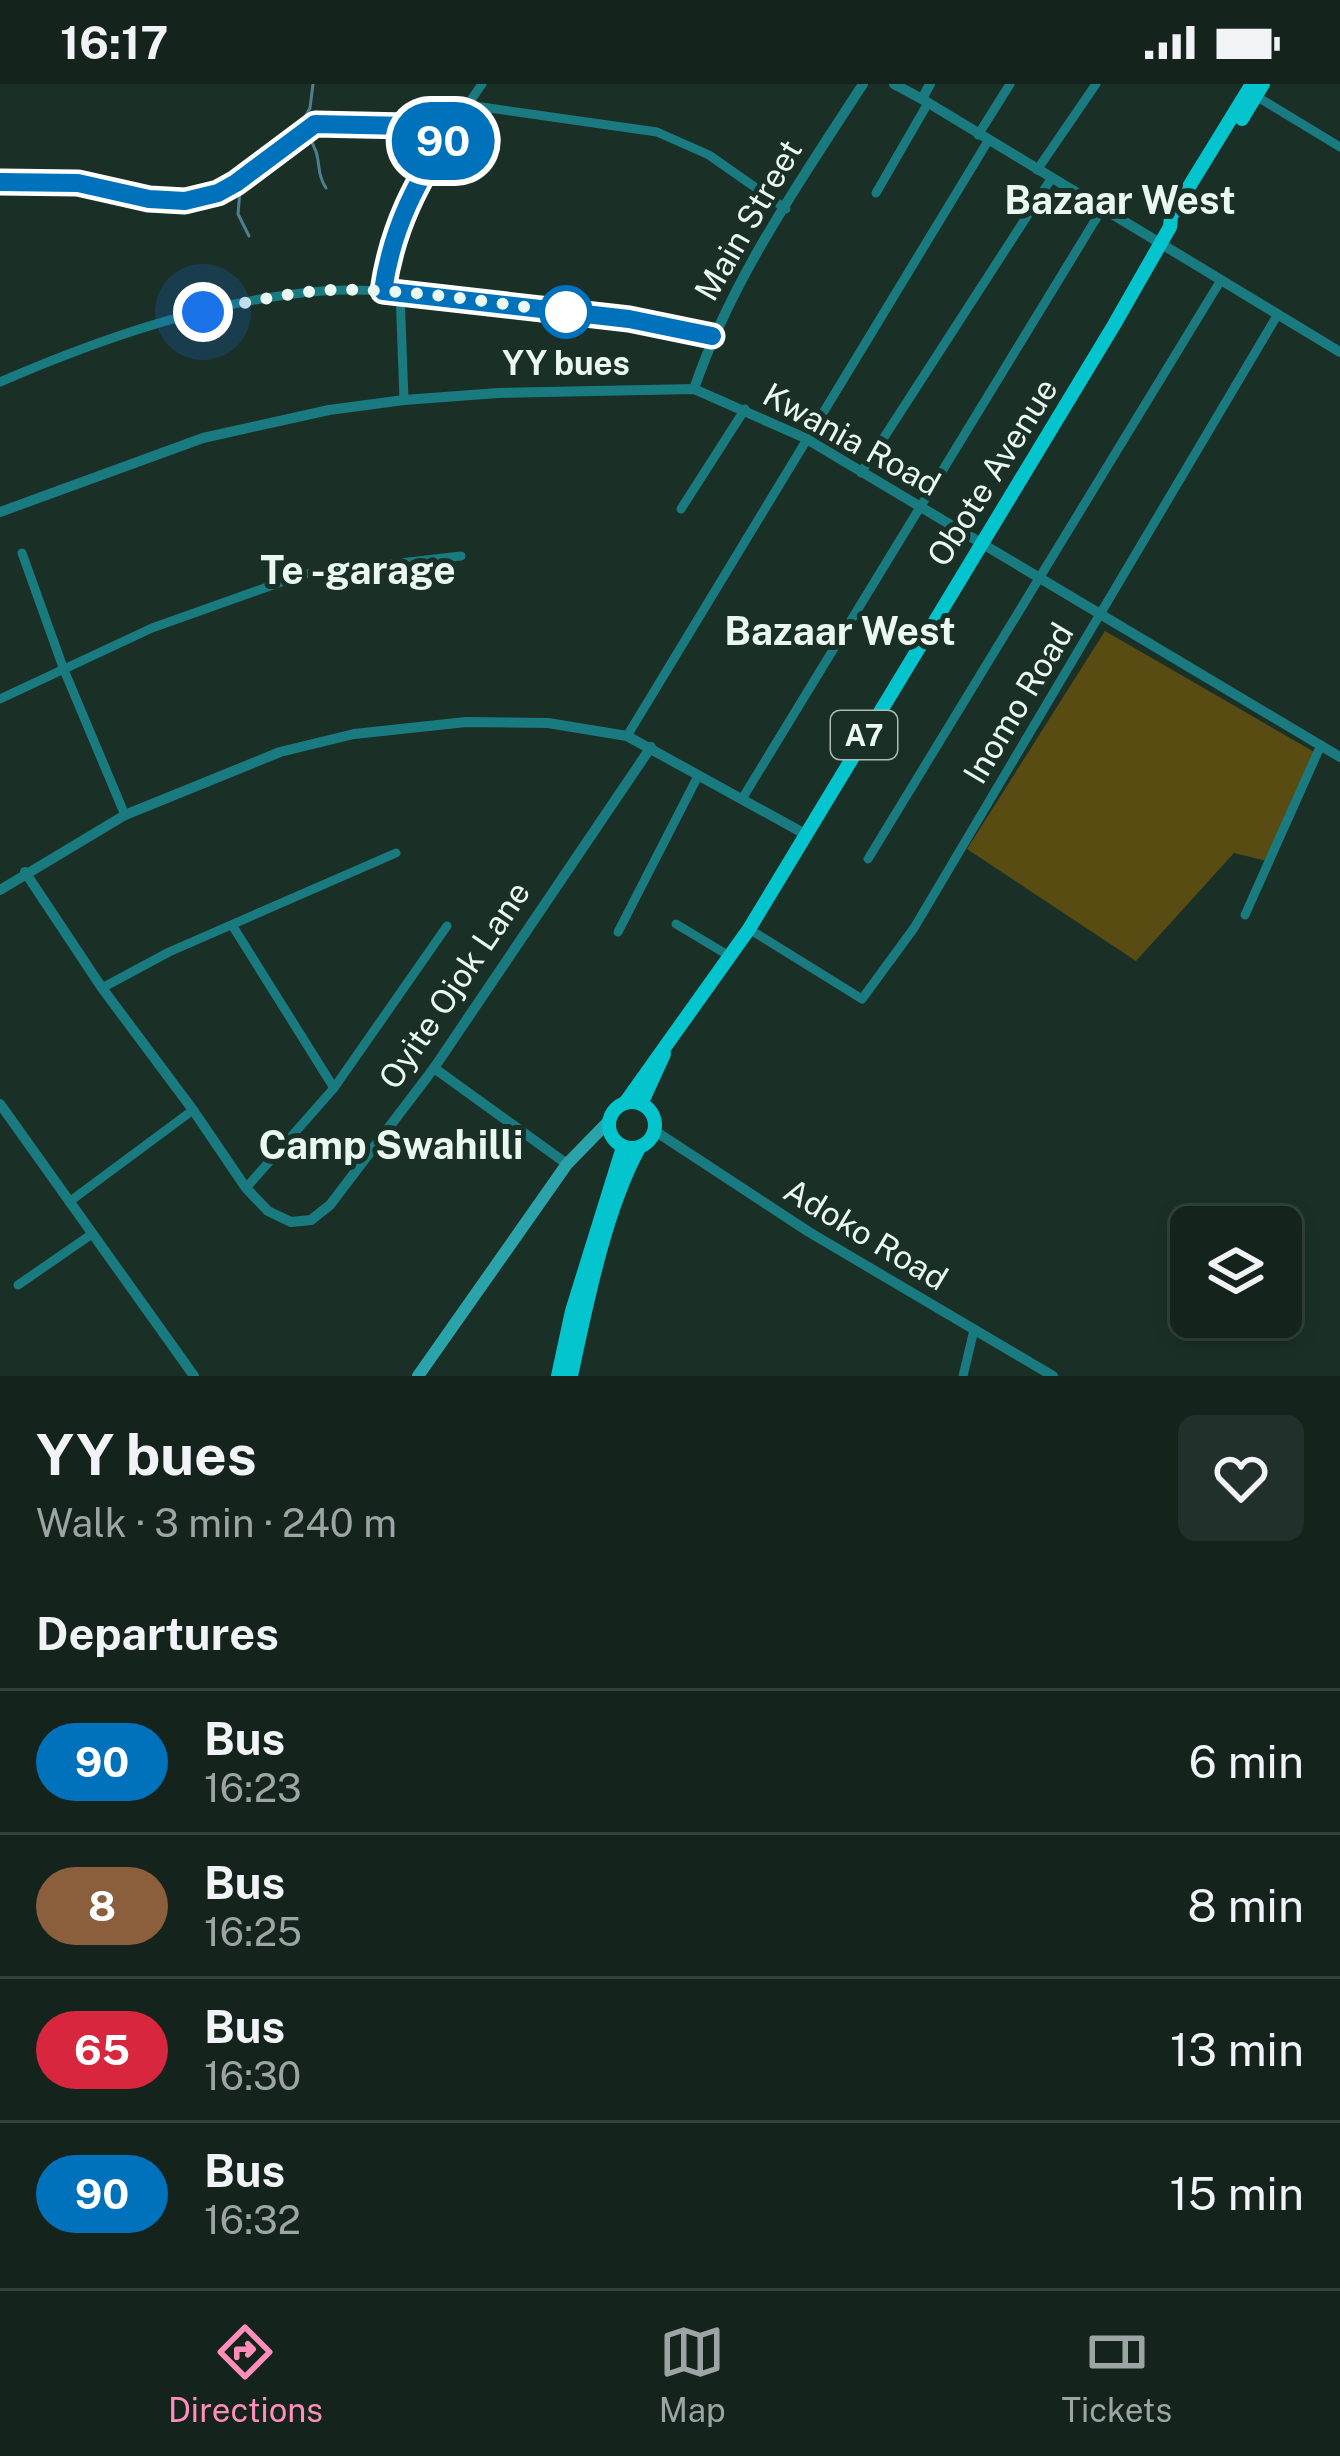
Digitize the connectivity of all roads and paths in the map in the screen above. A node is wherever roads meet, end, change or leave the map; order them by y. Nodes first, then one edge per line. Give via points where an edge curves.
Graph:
1 (482, 84) edge
2 (863, 84) edge
3 (893, 84) edge
4 (931, 84) edge
5 (1010, 84) edge
6 (1096, 84) edge
7 (1257, 88) edge
8 (925, 100) junction
9 (468, 105) junction
10 (453, 127) junction
11 (983, 138) junction
12 (1340, 147) edge
13 (1036, 170) junction
14 (1051, 179) junction
15 (0, 182) edge
16 (876, 194) dead end
17 (786, 209) junction
18 (1102, 209) junction
19 (1160, 245) junction
20 (1221, 280) junction
21 (383, 291) junction
22 (400, 292) junction
23 (1279, 314) junction
24 (712, 336) junction
25 (1340, 352) edge
26 (0, 382) edge
27 (694, 389) junction
28 (404, 400) junction
29 (745, 409) junction
30 (806, 438) junction
31 (861, 473) junction
32 (920, 508) junction
33 (681, 509) dead end
34 (0, 512) edge
35 (980, 542) junction
36 (22, 553) dead end
37 (461, 556) dead end
38 (1040, 577) junction
39 (1104, 613) junction
40 (64, 670) junction
41 (0, 699) edge
42 (627, 736) junction
43 (1321, 746) junction
44 (651, 747) junction
45 (1340, 757) edge
46 (698, 776) junction
47 (742, 800) junction
48 (125, 814) junction
49 (805, 834) junction
50 (396, 854) dead end
51 (868, 859) dead end
52 (25, 872) junction
53 (0, 890) edge
54 (1245, 915) dead end
55 (676, 924) dead end
56 (232, 925) junction
57 (447, 926) dead end
58 (749, 929) junction
59 (618, 932) dead end
60 (731, 957) junction
61 (101, 988) junction
62 (434, 1068) junction
63 (334, 1088) junction
64 (0, 1104) edge
65 (633, 1104) junction
66 (194, 1110) junction
67 (610, 1120) junction
68 (655, 1131) junction
69 (631, 1147) junction
70 (567, 1164) junction
71 (246, 1188) junction
72 (69, 1202) junction
73 (92, 1234) junction
74 (18, 1285) dead end
75 (974, 1330) junction
76 (194, 1376) edge
77 (418, 1376) edge
78 (557, 1376) edge
79 (571, 1376) edge
80 (963, 1376) edge
81 (1053, 1376) edge

1 - 9 street
2 - 17 street, Main Street
3 - 8 street
4 - 8 street
5 - 11 street
6 - 13 street
7 - 12 street
7 - 19 main road, Obote Avenue / A7
8 - 11 street
8 - 16 street
9 - 10 street
9 - 17 street via 657,132 709,155
10 - 15 street via 315,124 236,183 185,201 78,183
10 - 21 street via 400,216
11 - 13 street
11 - 30 street
13 - 14 street
14 - 18 street
14 - 31 street
17 - 24 street, Main Street
18 - 19 street
18 - 32 street
19 - 20 street
19 - 35 main road, Obote Avenue / A7
20 - 23 street
20 - 38 street
21 - 22 street
21 - 26 street via 293,294 203,312 92,342
22 - 24 street
22 - 28 street
23 - 25 street
23 - 39 street, Inomo Road
24 - 27 street, Main Street
27 - 28 street
27 - 29 street, Kwania Road
28 - 34 street via 203,438
29 - 30 street, Kwania Road
29 - 33 street
30 - 31 street, Kwania Road
30 - 42 street
31 - 32 street, Kwania Road
32 - 35 street, Kwania Road
32 - 47 street
35 - 38 street
35 - 49 main road, Obote Avenue / A7
36 - 40 street
37 - 40 street via 304,574 152,628
38 - 39 street
38 - 51 street
39 - 43 street
39 - 58 street, Inomo Road via 914,928 862,999
40 - 41 street
40 - 48 street
42 - 44 street
42 - 48 street via 517,722 353,734 280,752
43 - 45 street
43 - 54 street
44 - 46 street
44 - 62 street, Oyite Ojok Lane
46 - 47 street
46 - 59 street
47 - 49 street
48 - 52 street
49 - 58 main road, Obote Avenue / A7
50 - 56 street
52 - 53 street
52 - 61 street, Oyite Ojok Lane
55 - 60 street
56 - 61 street
56 - 63 street
57 - 63 street
58 - 60 main road, Obote Avenue / A7
60 - 65 main road, Obote Avenue / A7
61 - 66 street, Oyite Ojok Lane
62 - 70 street
62 - 71 street, Oyite Ojok Lane via 330,1205 310,1220 268,1211
63 - 71 street
64 - 72 street
65 - 67 main road, A7
65 - 68 main road via 653,1115
66 - 71 street, Oyite Ojok Lane
66 - 72 street
67 - 69 main road via 612,1136
67 - 70 main road
68 - 69 main road
68 - 75 street, Adoko Road
69 - 78 main road via 610,1179
69 - 79 main road
70 - 77 main road
72 - 73 street
73 - 74 street
73 - 76 street
75 - 80 street
75 - 81 street, Adoko Road

